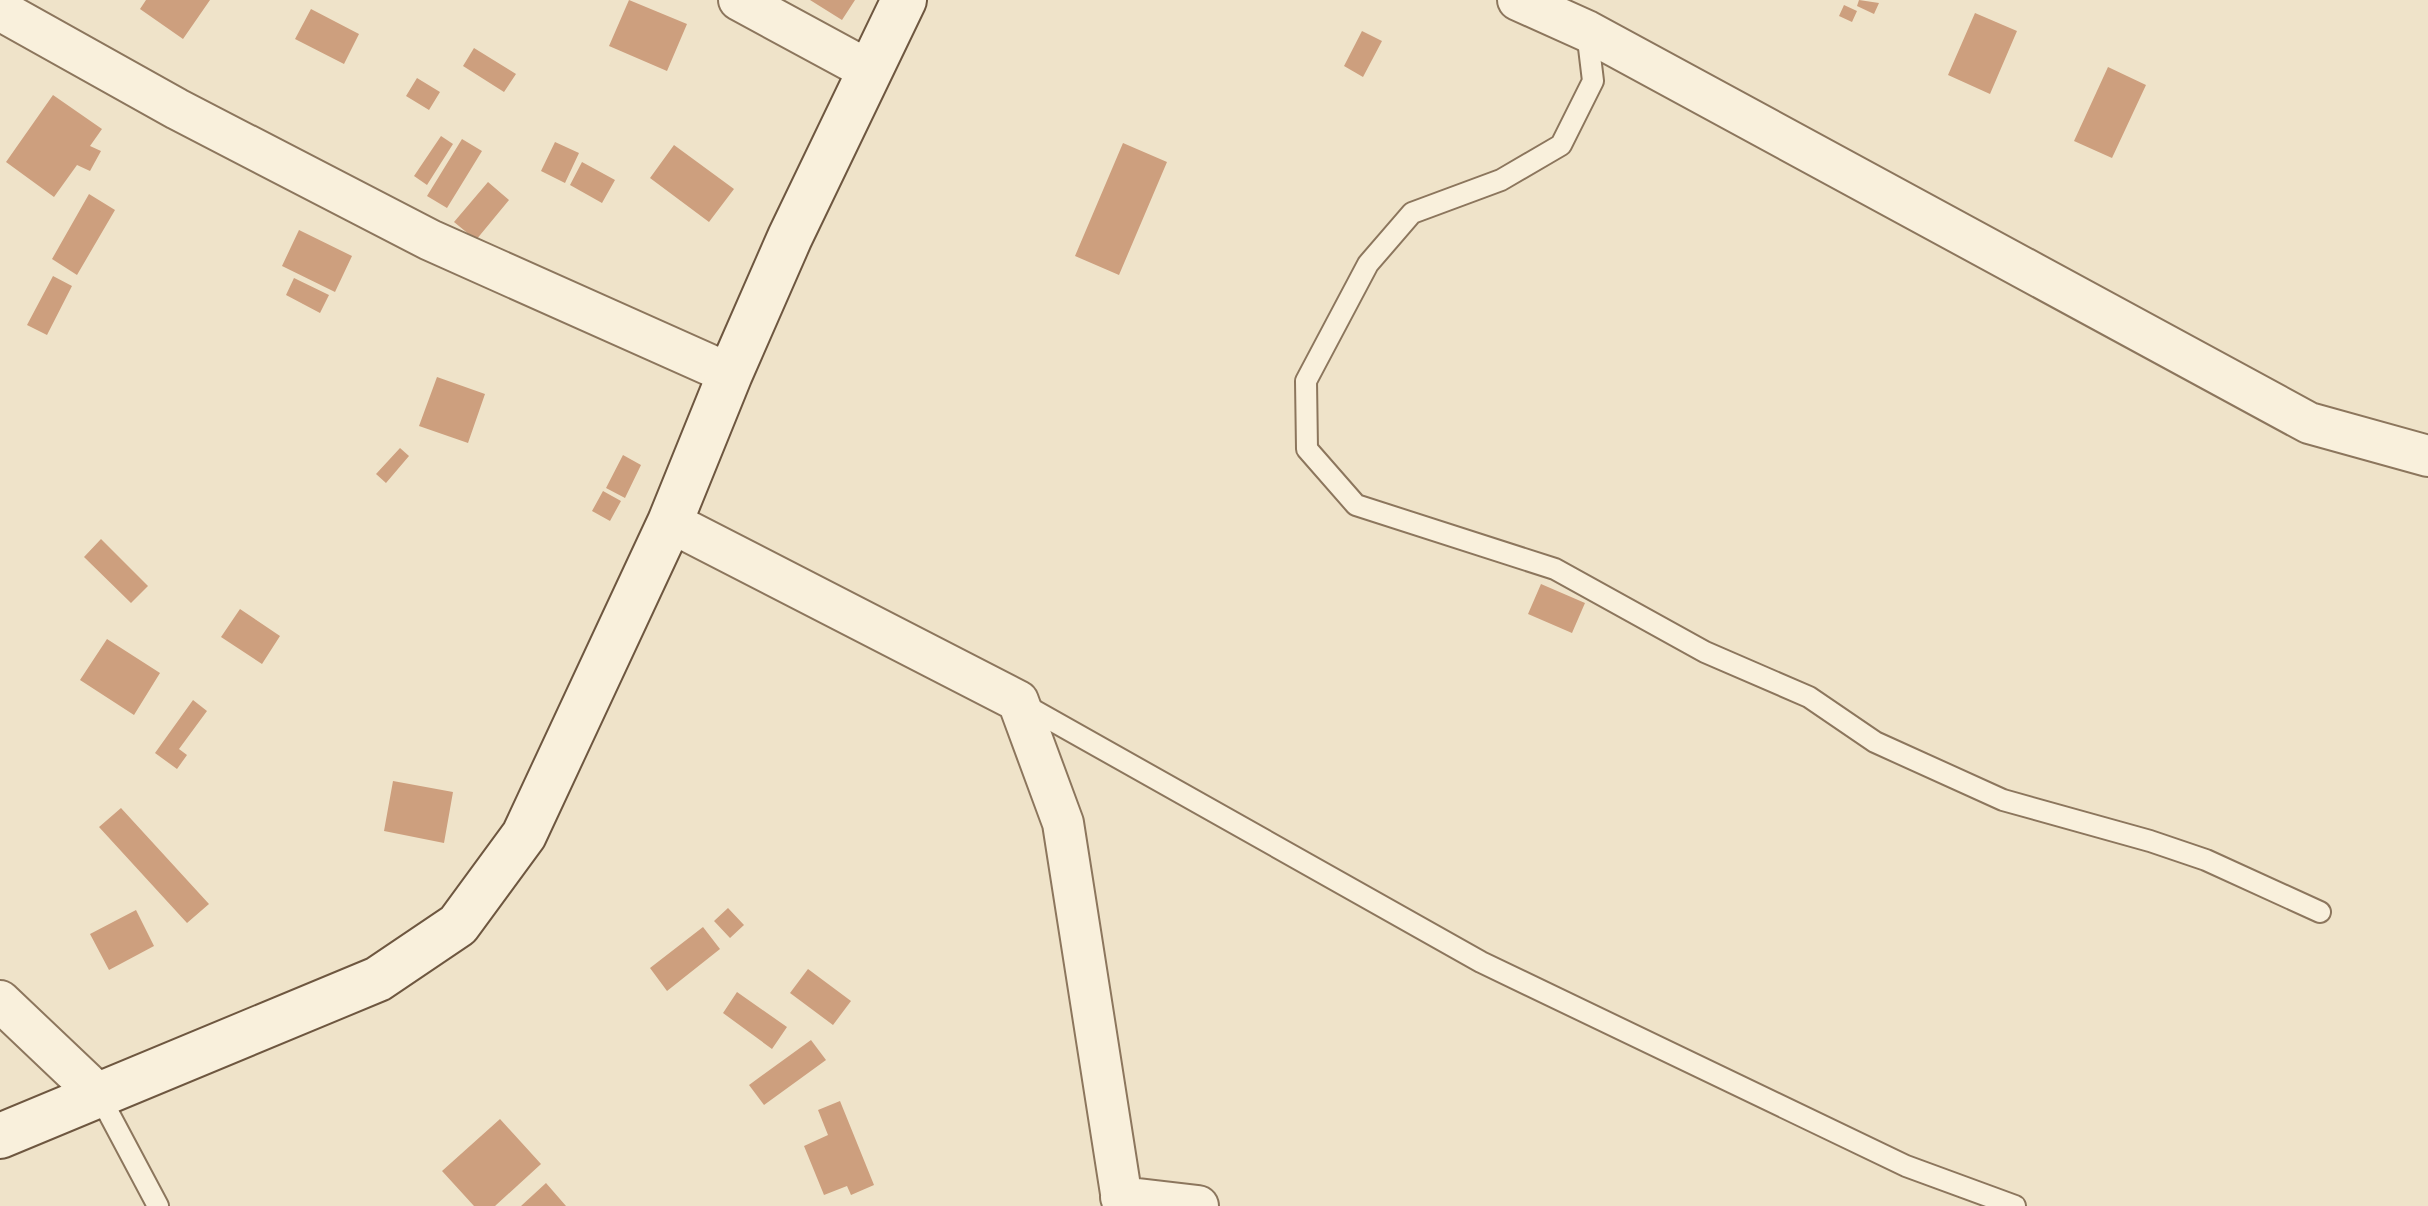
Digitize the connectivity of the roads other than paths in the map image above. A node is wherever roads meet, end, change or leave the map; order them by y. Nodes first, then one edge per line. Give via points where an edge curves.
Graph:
1 (739, 0) edge
2 (904, 0) edge
3 (1518, 0) edge
4 (0, 10) edge
5 (1587, 31) junction
6 (870, 71) junction
7 (730, 374) junction
8 (2428, 456) edge
9 (670, 522) junction
10 (1018, 701) junction
11 (2320, 912) dead end
12 (0, 1001) edge
13 (99, 1095) junction
14 (0, 1136) edge
15 (1122, 1201) edge
16 (158, 1206) edge
17 (1198, 1206) edge
18 (2015, 1206) edge

1 - 6 street
2 - 6 street
3 - 5 street
4 - 7 street via 430,240
5 - 8 street via 2309,423
5 - 11 lane via 1593,81 1561,145 1501,180 1412,213 1368,264 1306,381 1307,449 1356,505 1555,569 1705,652 1809,697 1888,748 2003,800 2206,860
6 - 7 street
7 - 9 street
9 - 10 street
9 - 13 street via 524,835 458,925 378,979
10 - 15 street via 1063,823
10 - 18 lane via 1481,962 1906,1166
12 - 13 street
13 - 14 street
13 - 16 lane
15 - 17 street

